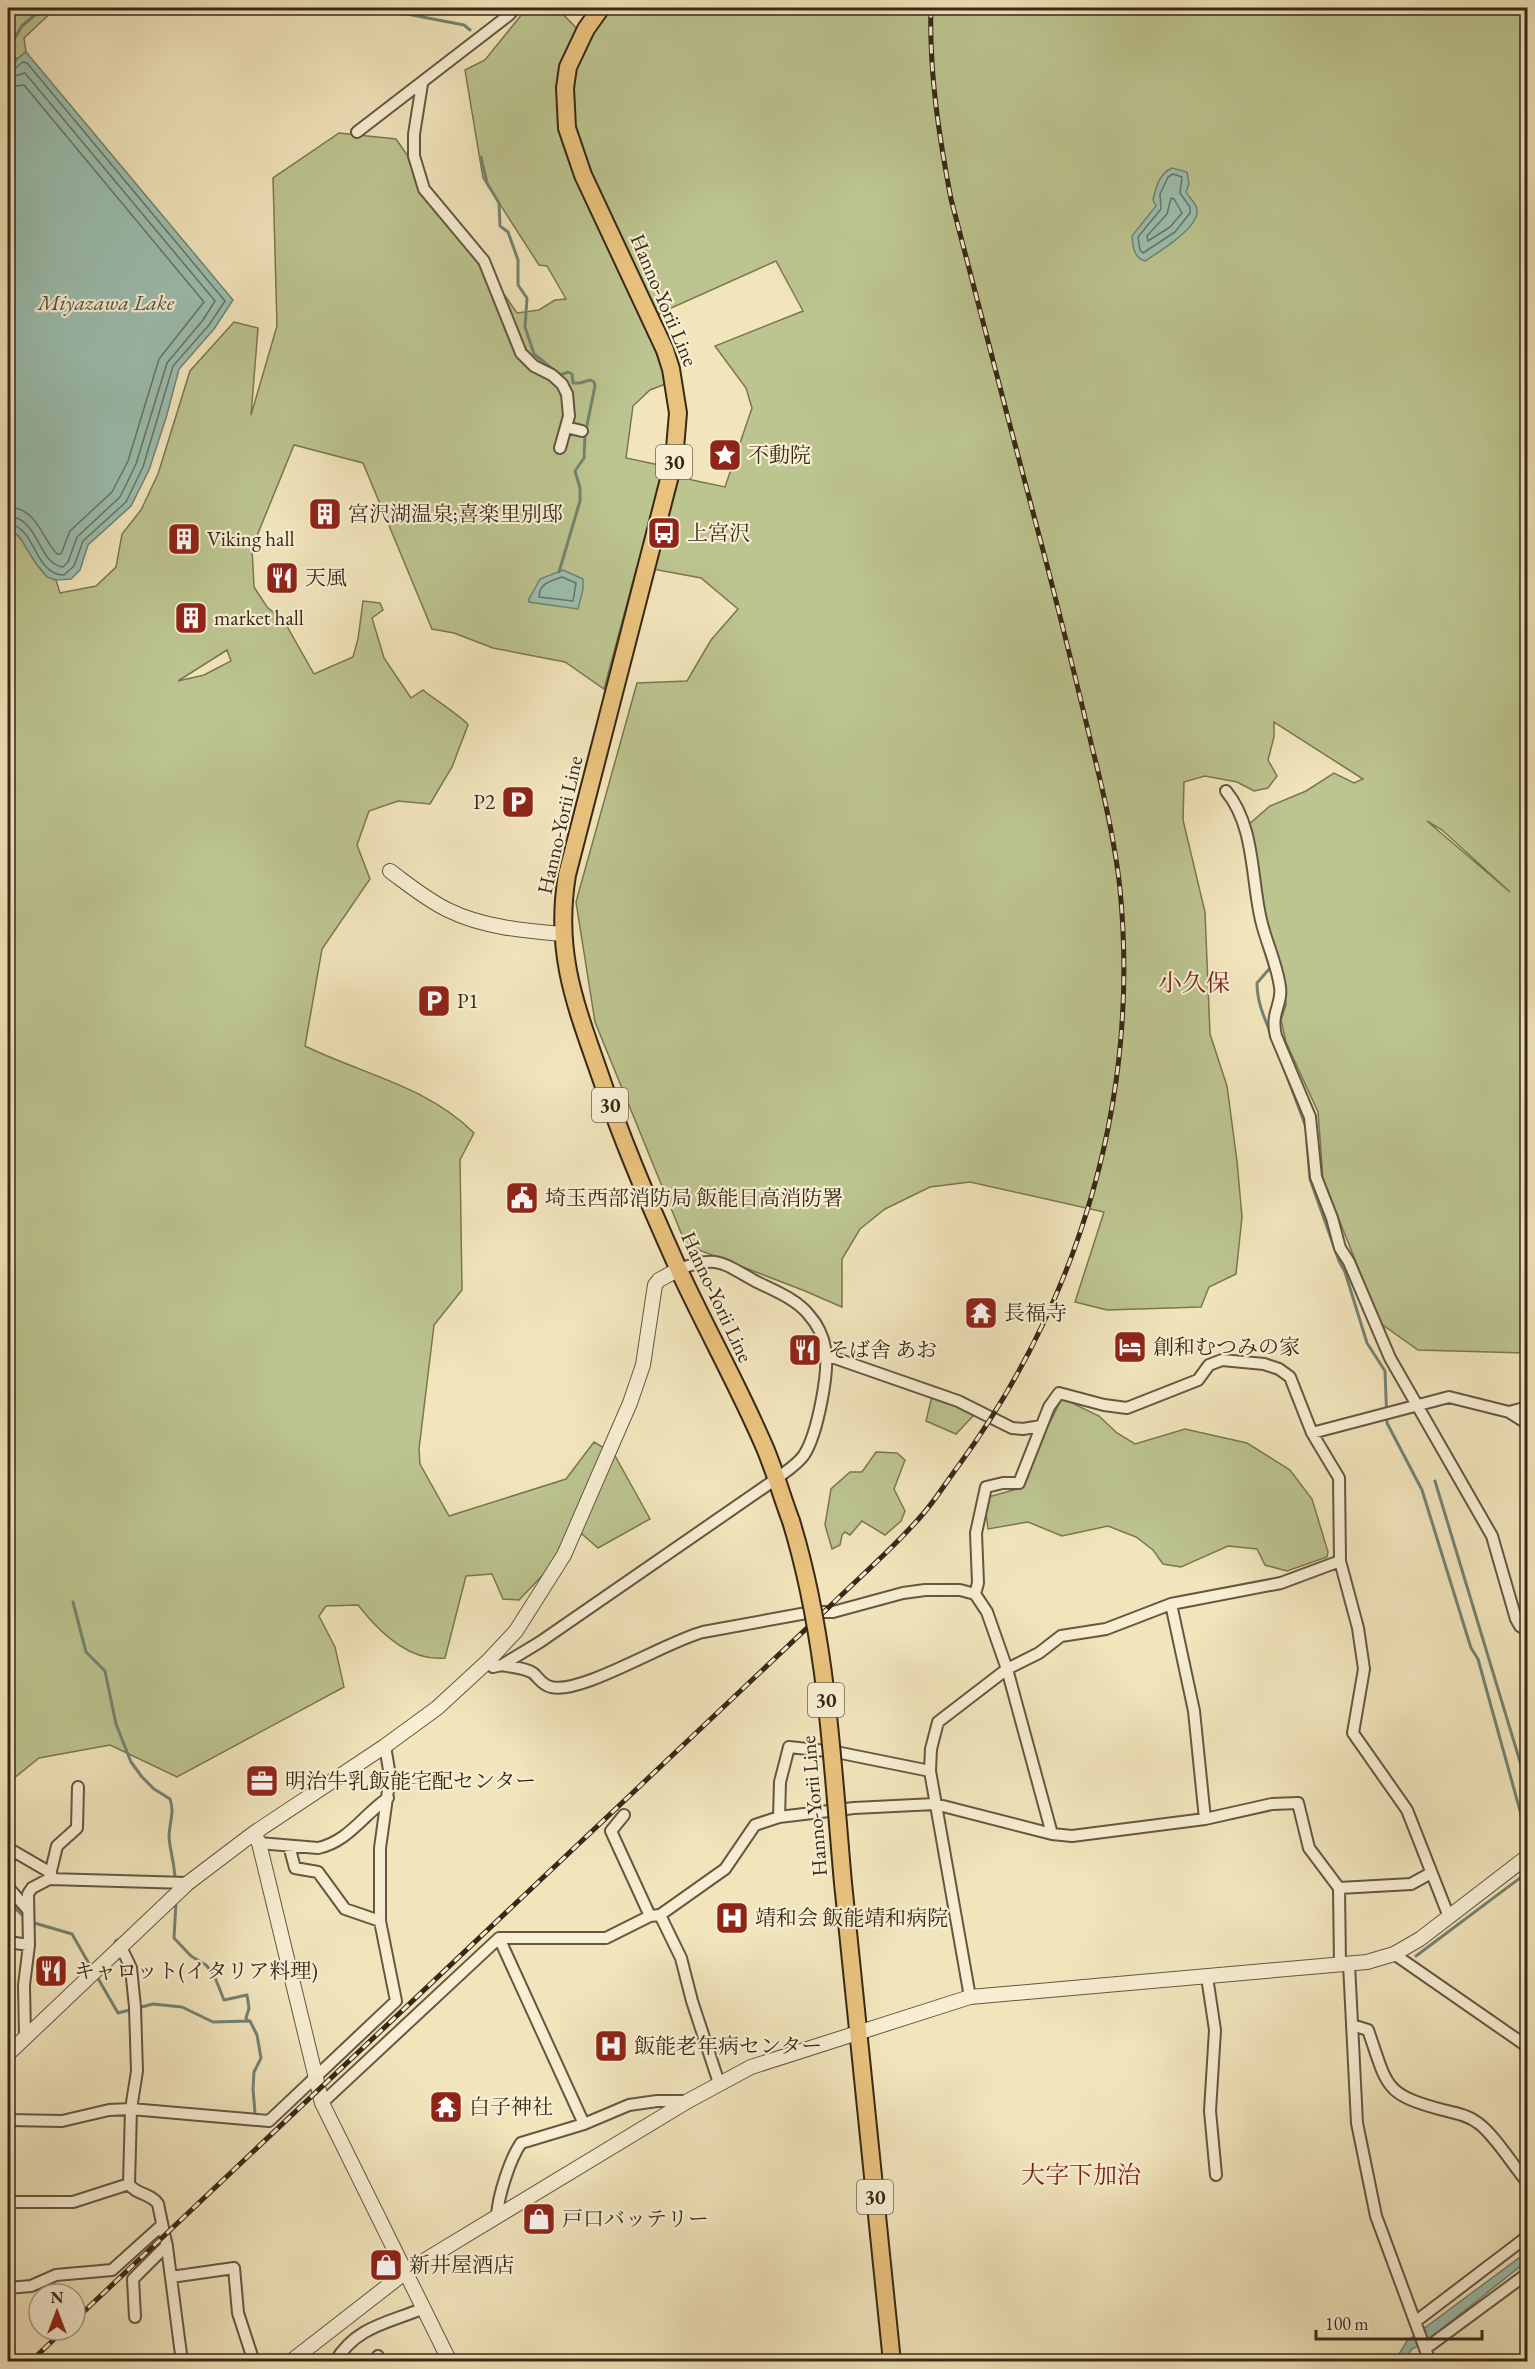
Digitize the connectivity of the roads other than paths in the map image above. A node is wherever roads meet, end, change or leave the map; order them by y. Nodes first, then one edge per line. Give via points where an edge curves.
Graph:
1 (515, 8) edge
2 (601, 8) edge
3 (422, 84) junction
4 (357, 132) dead end
5 (566, 427) junction
6 (582, 431) dead end
7 (560, 448) dead end
8 (1226, 791) dead end
9 (390, 871) dead end
10 (562, 934) junction
11 (679, 1269) junction
12 (826, 1355) junction
13 (1415, 1406) junction
14 (1527, 1407) edge
15 (1509, 1412) junction
16 (1527, 1424) edge
17 (1041, 1426) junction
18 (1312, 1433) junction
19 (776, 1479) junction
20 (1340, 1561) junction
21 (975, 1594) junction
22 (1171, 1604) junction
23 (1527, 1631) edge
24 (487, 1662) junction
25 (502, 1665) junction
26 (1007, 1669) junction
27 (385, 1746) junction
28 (930, 1771) junction
29 (78, 1787) dead end
30 (388, 1798) junction
31 (935, 1804) junction
32 (624, 1815) dead end
33 (779, 1817) junction
34 (1204, 1819) junction
35 (1052, 1834) junction
36 (256, 1838) junction
37 (289, 1846) junction
38 (8, 1848) edge
39 (1527, 1856) edge
40 (1431, 1873) junction
41 (50, 1876) junction
42 (189, 1882) junction
43 (8, 1887) edge
44 (1339, 1888) junction
45 (28, 1910) junction
46 (655, 1915) junction
47 (1449, 1917) junction
48 (380, 1921) junction
49 (499, 1938) junction
50 (8, 1942) edge
51 (29, 1945) junction
52 (120, 1945) junction
53 (1394, 1954) junction
54 (1345, 1965) junction
55 (1207, 1977) junction
56 (970, 1997) junction
57 (1352, 2025) junction
58 (859, 2032) junction
59 (26, 2037) junction
60 (1527, 2047) edge
61 (8, 2054) edge
62 (315, 2079) junction
63 (719, 2083) junction
64 (688, 2102) junction
65 (322, 2103) junction
66 (131, 2109) junction
67 (8, 2120) edge
68 (584, 2124) junction
69 (1216, 2175) dead end
70 (1527, 2183) edge
71 (129, 2184) junction
72 (8, 2202) edge
73 (497, 2216) junction
74 (162, 2225) junction
75 (1527, 2236) edge
76 (167, 2245) junction
77 (406, 2271) junction
78 (1527, 2272) edge
79 (171, 2277) junction
80 (8, 2288) edge
81 (424, 2308) junction
82 (135, 2316) dead end
83 (1416, 2325) junction
84 (1425, 2347) junction
85 (182, 2361) edge
86 (254, 2361) edge
87 (290, 2361) edge
88 (335, 2361) edge
89 (450, 2361) edge
90 (892, 2361) edge
91 (1430, 2361) edge

1 - 3 street
2 - 10 main road, Hanno-Yorii Line / 30 via 568,67 567,128 583,175 665,350 675,384 678,429 674,460 567,875
3 - 4 street
3 - 5 street via 414,156 424,189 484,261 521,353 562,384 569,405
5 - 6 street
5 - 7 street
8 - 13 street via 1239,812 1251,858 1261,919 1281,989 1273,1024 1310,1117 1316,1178 1340,1248
9 - 10 street via 454,913 508,927
10 - 11 main road, Hanno-Yorii Line / 30 via 567,974 580,1020 615,1118
11 - 12 street via 698,1262 718,1261 793,1301 818,1328
11 - 19 main road, Hanno-Yorii Line / 30
11 - 24 street via 655,1286 643,1365 564,1555 516,1631
12 - 17 street via 958,1401 1012,1428
12 - 19 street via 826,1377 810,1443 803,1456
13 - 15 street via 1449,1397
13 - 18 street
13 - 23 street via 1492,1536 1516,1619
14 - 15 street
15 - 16 street
17 - 18 street via 1059,1393 1127,1408 1198,1380 1209,1365 1222,1360 1264,1364 1290,1377
17 - 21 street via 1018,1483 986,1487 976,1533
18 - 20 street via 1339,1478
19 - 25 street
19 - 58 main road, Hanno-Yorii Line / 30, bridge via 811,1597 824,1672
20 - 22 street via 1281,1583
20 - 40 street via 1358,1628 1364,1669 1353,1733 1407,1810
21 - 25 street via 960,1590 914,1591 833,1612 812,1612 703,1632 601,1677 561,1688 543,1684 531,1672
21 - 26 street via 987,1612
22 - 26 street via 1106,1629 1061,1636 1039,1653
22 - 34 street via 1194,1711
24 - 25 street
24 - 27 street via 437,1708
26 - 28 street via 938,1722
26 - 35 street
27 - 30 street via 390,1776
27 - 36 street
28 - 31 street
28 - 33 street via 789,1747 780,1782
29 - 41 street via 77,1828 57,1846
30 - 37 street via 345,1837 328,1846
30 - 48 street via 380,1848
31 - 33 street
31 - 35 street
31 - 56 street
32 - 46 street via 610,1831
33 - 46 street via 755,1825 725,1869
34 - 35 street via 1072,1836
34 - 44 street via 1272,1804 1298,1803 1309,1848
36 - 37 street
36 - 42 street
36 - 62 street
37 - 48 street via 295,1868 318,1872 345,1909
38 - 41 street
39 - 47 street
40 - 44 street via 1411,1884
40 - 47 street
41 - 42 street
41 - 45 street via 28,1894
42 - 52 street
43 - 45 street
44 - 54 street
45 - 51 street
46 - 49 street via 606,1938
46 - 63 street via 681,1958
47 - 53 street
48 - 62 street via 396,2001
49 - 65 street
49 - 68 street
50 - 51 street
51 - 59 street via 24,1985
52 - 59 street
52 - 66 street via 130,1968 135,2007 137,2071
53 - 54 street
53 - 60 street
54 - 55 street
54 - 57 street
55 - 56 street
55 - 69 street via 1215,2030 1210,2111
56 - 58 street
57 - 70 street via 1368,2030 1384,2076 1401,2097 1479,2123
57 - 83 street via 1357,2123 1376,2216
58 - 63 street via 751,2067
58 - 90 main road, Hanno-Yorii Line / 30
59 - 61 street
62 - 65 street
62 - 66 street via 269,2121
63 - 64 street
64 - 68 street via 629,2105
64 - 73 street
65 - 77 street
66 - 67 street via 62,2121
66 - 71 street
68 - 73 street via 521,2142 497,2205
71 - 72 street via 73,2202
71 - 74 street via 133,2190 155,2199
73 - 77 street
74 - 76 street
74 - 80 street via 112,2270 56,2275 31,2286
75 - 83 street
76 - 79 street
76 - 82 street via 133,2279
77 - 81 street
77 - 87 street
78 - 84 street
79 - 85 street
79 - 86 street via 234,2268 238,2313
81 - 88 street via 359,2334
81 - 89 street
83 - 84 street
84 - 91 street

